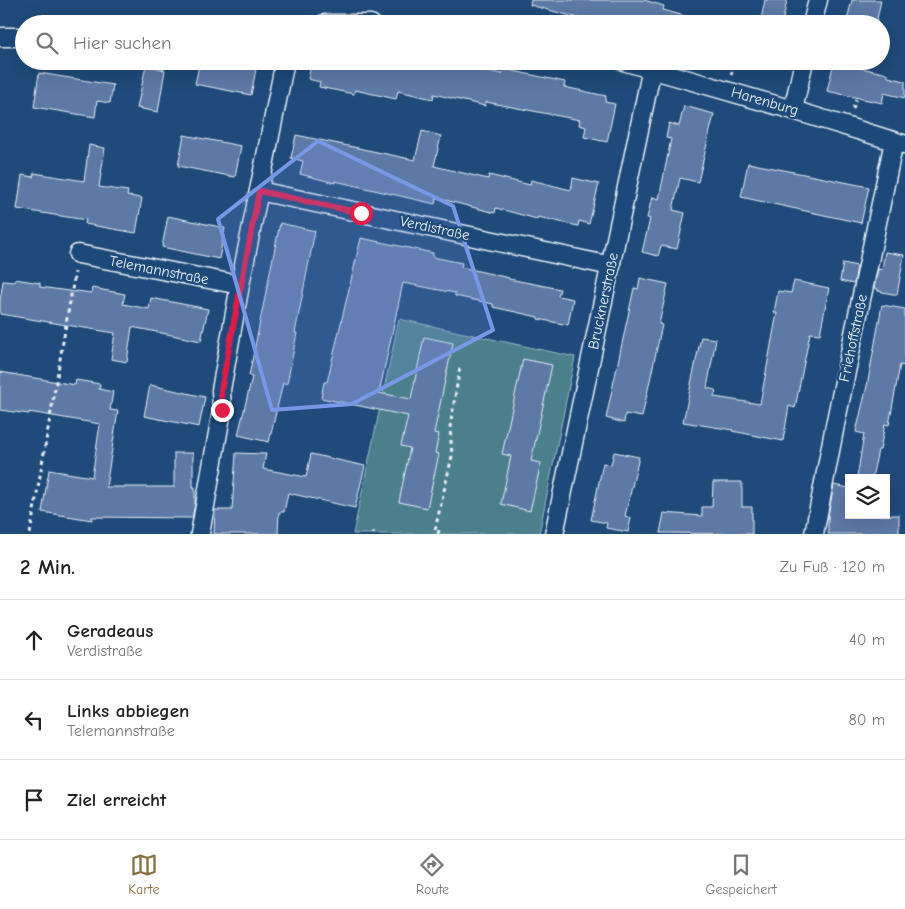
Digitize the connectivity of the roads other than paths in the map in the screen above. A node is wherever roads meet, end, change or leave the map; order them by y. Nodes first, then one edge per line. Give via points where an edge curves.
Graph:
1 (818, 0) edge
2 (814, 15) edge
3 (15, 37) edge
4 (0, 38) edge
5 (283, 70) edge
6 (652, 70) edge
7 (659, 70) edge
8 (802, 70) edge
9 (793, 110) junction
10 (899, 143) edge
11 (259, 191) junction
12 (78, 254) road end
13 (611, 266) junction
14 (240, 286) junction
15 (200, 534) edge
16 (554, 534) edge
17 (814, 534) edge

1 - 2 street
3 - 4 street
5 - 11 street
6 - 13 street, Brucknerstraße
7 - 9 street, Harenburg
8 - 9 street
9 - 10 street, Harenburg
10 - 17 street, Friehoffstraße via 835,425
11 - 13 street, Verdistraße
11 - 14 street
12 - 14 street, Telemannstraße
13 - 16 street, Brucknerstraße
14 - 15 street

